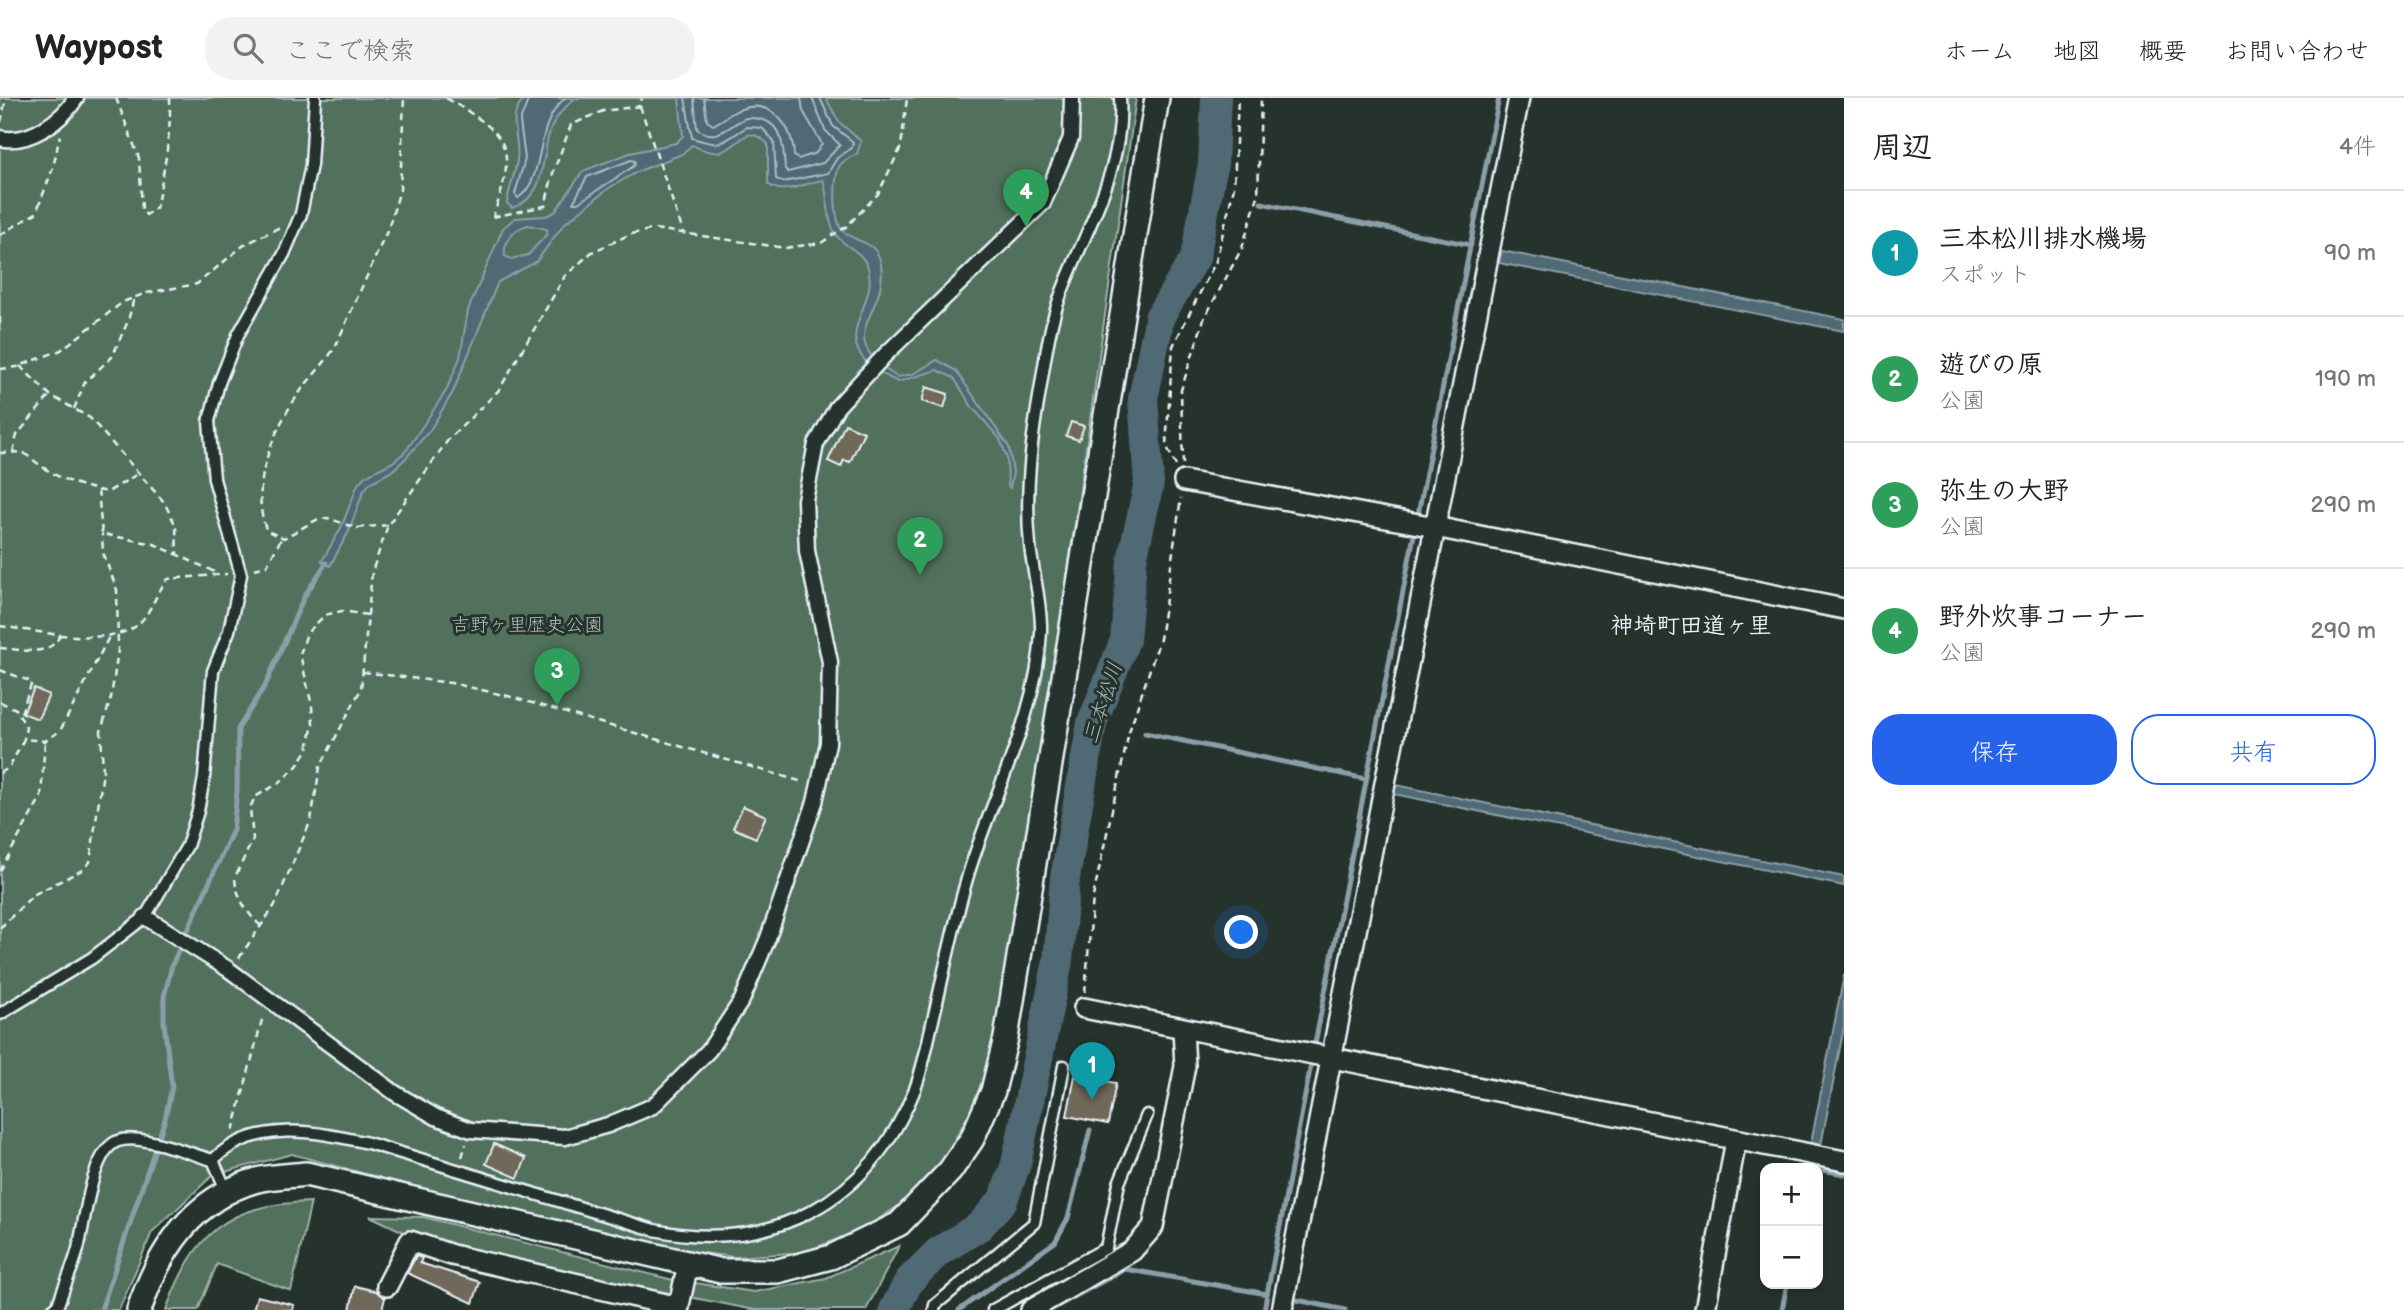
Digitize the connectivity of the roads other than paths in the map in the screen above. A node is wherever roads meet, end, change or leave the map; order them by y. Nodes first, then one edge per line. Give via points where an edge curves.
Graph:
1 (76, 98) edge
2 (315, 98) edge
3 (1072, 98) edge
4 (1120, 98) edge
5 (1157, 98) edge
6 (1519, 98) edge
7 (0, 138) edge
8 (1184, 481) road end
9 (1422, 525) junction
10 (1844, 609) edge
11 (145, 917) junction
12 (1084, 1008) road end
13 (0, 1014) edge
14 (1183, 1029) junction
15 (1320, 1055) junction
16 (1064, 1066) dead end
17 (1147, 1115) dead end
18 (1736, 1140) junction
19 (213, 1160) junction
20 (1844, 1161) edge
21 (228, 1192) junction
22 (688, 1264) junction
23 (387, 1286) dead end
24 (678, 1308) edge
25 (52, 1310) edge
26 (139, 1310) edge
27 (934, 1310) edge
28 (993, 1310) edge
29 (1031, 1310) edge
30 (1282, 1310) edge
31 (1705, 1310) edge

1 - 7 street via 34,135
2 - 11 lane via 311,165 300,214 284,254 238,335 209,421 214,479 241,575 229,631 213,671 198,811 187,846
3 - 11 street via 1072,138 1043,203 884,356 838,407 817,444 805,500 807,551 830,662 828,743 819,787 742,1000 709,1050 653,1106 565,1137 471,1130 436,1117 395,1093 229,969
4 - 19 lane via 1118,151 1060,296 1038,401 1027,513 1041,631 1032,681 1014,753 969,873 915,1089 895,1129 866,1168 810,1213 773,1230 683,1236 324,1133 267,1132 230,1144
5 - 22 street via 1008,1024 993,1091 972,1139 950,1171 899,1224 831,1257 778,1271 721,1271
6 - 9 street
8 - 9 street
9 - 10 street
9 - 15 street
11 - 13 lane via 92,958
12 - 14 street
14 - 15 street
14 - 29 street via 1185,1066 1153,1227 1132,1251
15 - 18 street
15 - 30 street
16 - 27 lane via 1034,1223
17 - 28 lane via 1119,1184 1106,1248
18 - 20 street
18 - 31 street
19 - 21 lane
19 - 25 lane via 137,1140 119,1140 107,1147 93,1180 78,1250 58,1305
21 - 22 street via 258,1180 306,1174
21 - 26 street via 182,1225 150,1276
22 - 24 street
23 - 24 street via 410,1241

